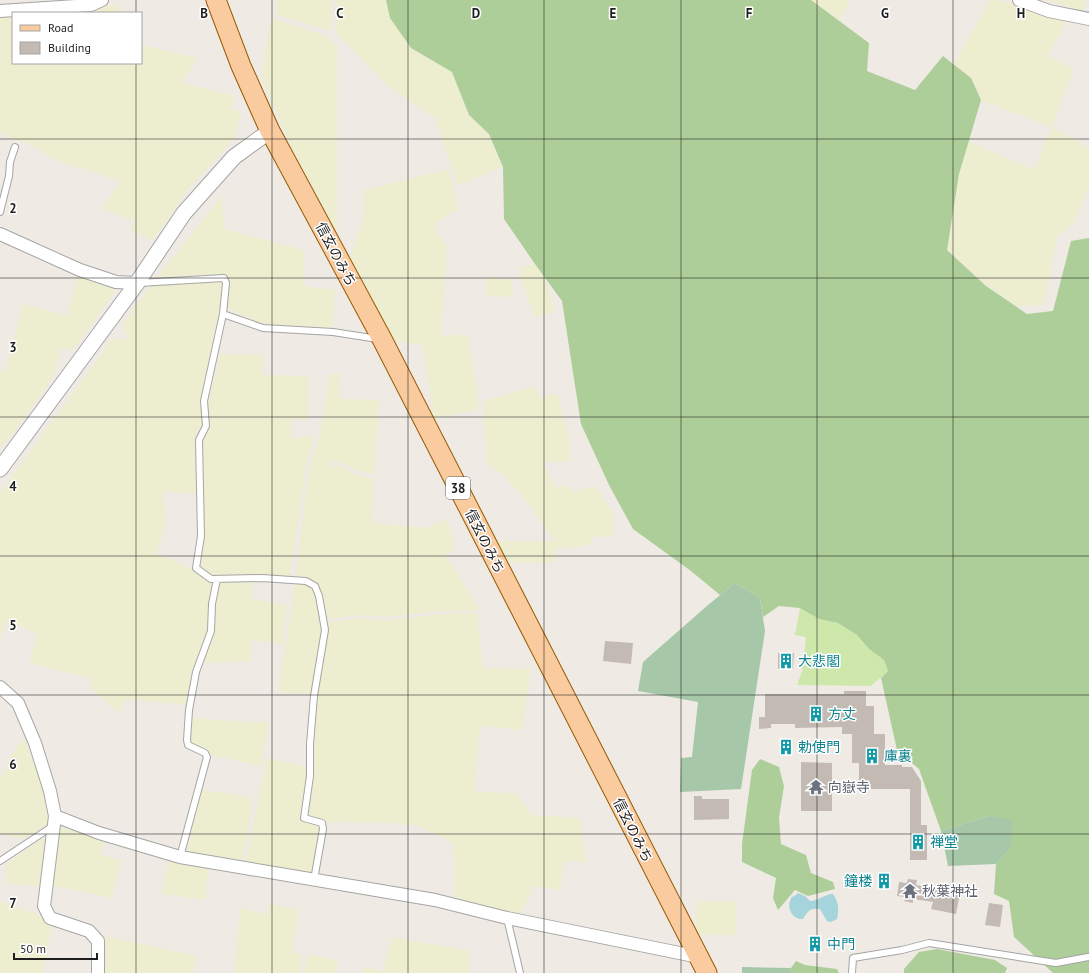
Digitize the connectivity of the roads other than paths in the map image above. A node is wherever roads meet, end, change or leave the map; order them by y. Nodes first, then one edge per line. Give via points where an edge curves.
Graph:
1 (102, 0) edge
2 (216, 0) edge
3 (1019, 0) edge
4 (0, 12) edge
5 (1089, 19) edge
6 (270, 131) junction
7 (14, 147) dead end
8 (0, 212) edge
9 (0, 234) edge
10 (136, 283) junction
11 (223, 314) junction
12 (382, 340) junction
13 (0, 469) edge
14 (217, 579) junction
15 (0, 687) edge
16 (54, 821) junction
17 (180, 857) junction
18 (0, 861) edge
19 (314, 880) junction
20 (507, 918) junction
21 (1088, 957) dead end
22 (703, 965) edge
23 (98, 973) edge
24 (520, 973) edge
25 (852, 973) edge

1 - 4 street via 91,4
2 - 6 main road, 信玄のみち / 38 via 241,66
3 - 5 street via 1049,11
6 - 10 street via 234,157 184,213
6 - 12 main road, 信玄のみち / 38
7 - 8 lane
9 - 10 street via 80,270 116,282
10 - 11 lane via 224,278 226,283
10 - 13 street
11 - 12 lane via 263,328 333,332
11 - 14 lane via 204,401 206,426 199,440 201,536 196,568 211,579
12 - 22 main road, 信玄のみち / 38
14 - 17 lane via 212,604 211,631 196,672 187,740 188,745 205,753 207,757
14 - 19 lane via 262,578 306,581 314,586 319,596 325,630 314,696 309,789 304,811 304,818 322,823 323,829
15 - 16 street via 18,703 35,743 50,791
16 - 17 street
16 - 18 lane
16 - 23 street via 44,906 50,918 90,931 98,941
17 - 19 street
19 - 20 street via 435,900
20 - 22 street
20 - 24 lane
21 - 25 lane via 1056,963 929,943 853,958

